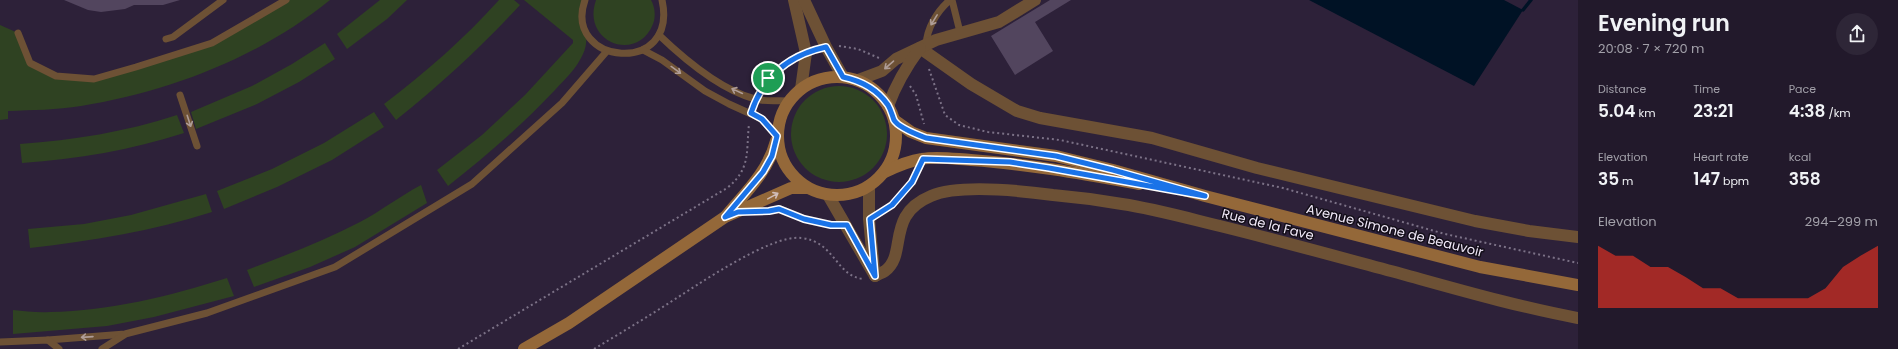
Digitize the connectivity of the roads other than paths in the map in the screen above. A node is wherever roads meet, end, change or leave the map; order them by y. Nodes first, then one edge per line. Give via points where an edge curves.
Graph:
1 (223, 0) edge
2 (286, 0) edge
3 (585, 0) edge
4 (662, 0) edge
5 (794, 0) edge
6 (802, 0) edge
7 (951, 0) edge
8 (1035, 0) edge
9 (960, 32) junction
10 (18, 33) dead end
11 (658, 35) junction
12 (166, 39) dead end
13 (923, 47) junction
14 (643, 50) junction
15 (606, 51) junction
16 (843, 77) junction
17 (858, 80) junction
18 (805, 86) junction
19 (180, 95) dead end
20 (789, 101) junction
21 (888, 106) junction
22 (895, 124) junction
23 (777, 136) junction
24 (197, 146) dead end
25 (1096, 165) junction
26 (885, 172) junction
27 (869, 186) junction
28 (808, 188) junction
29 (828, 195) junction
30 (1205, 196) junction
31 (725, 217) junction
32 (1578, 237) edge
33 (875, 276) junction
34 (1578, 285) edge
35 (1578, 318) edge
36 (125, 334) junction
37 (48, 340) junction
38 (0, 342) edge
39 (59, 349) edge
40 (102, 349) edge
41 (524, 349) edge

1 - 12 lane via 173,37
2 - 10 lane via 212,43 136,68 94,78 56,76 30,63
3 - 15 lane via 582,20 587,33 595,44
4 - 11 lane via 664,17
5 - 18 street via 806,53
6 - 16 street
6 - 18 street via 813,67
7 - 9 lane
7 -> 13 lane via 944,5 933,22
8 - 9 street via 999,22
9 - 13 street
11 - 14 lane
20 -> 11 lane via 755,99 713,78 684,58
13 -> 17 street via 905,54 882,71
13 - 21 street via 901,74
13 - 32 street via 971,84 1017,111 1040,118 1152,138 1257,168 1475,221 1529,232
14 - 15 lane via 619,55
14 -> 23 lane via 662,60 705,91 762,119
15 - 36 lane via 562,103 472,184 335,267 207,313
16 - 17 main road
16 - 18 main road via 823,78
17 - 21 main road via 876,90
18 - 20 main road
19 -> 24 lane
20 - 23 main road via 780,118
21 - 22 main road
22 - 25 main road via 926,138 1056,156
22 - 25 main road via 925,144 1086,168
22 - 26 main road via 894,151
23 - 28 main road via 779,152 785,166 795,179
23 - 31 main road via 772,156 763,172
25 - 30 main road
26 - 27 main road
26 - 30 main road via 902,164 923,159 1010,162
27 - 29 main road via 856,192
27 - 33 street
28 - 29 main road
31 -> 28 main road via 791,188
29 - 33 street
30 - 34 main road, Avenue Simone de Beauvoir via 1480,267
31 - 41 main road via 569,323
33 - 35 street, Rue de la Fave via 892,263 901,225 909,210 921,201 933,195 954,191 1022,190 1122,204 1180,216 1549,313
36 -> 37 lane
36 - 40 lane
37 - 38 lane
37 - 39 lane

